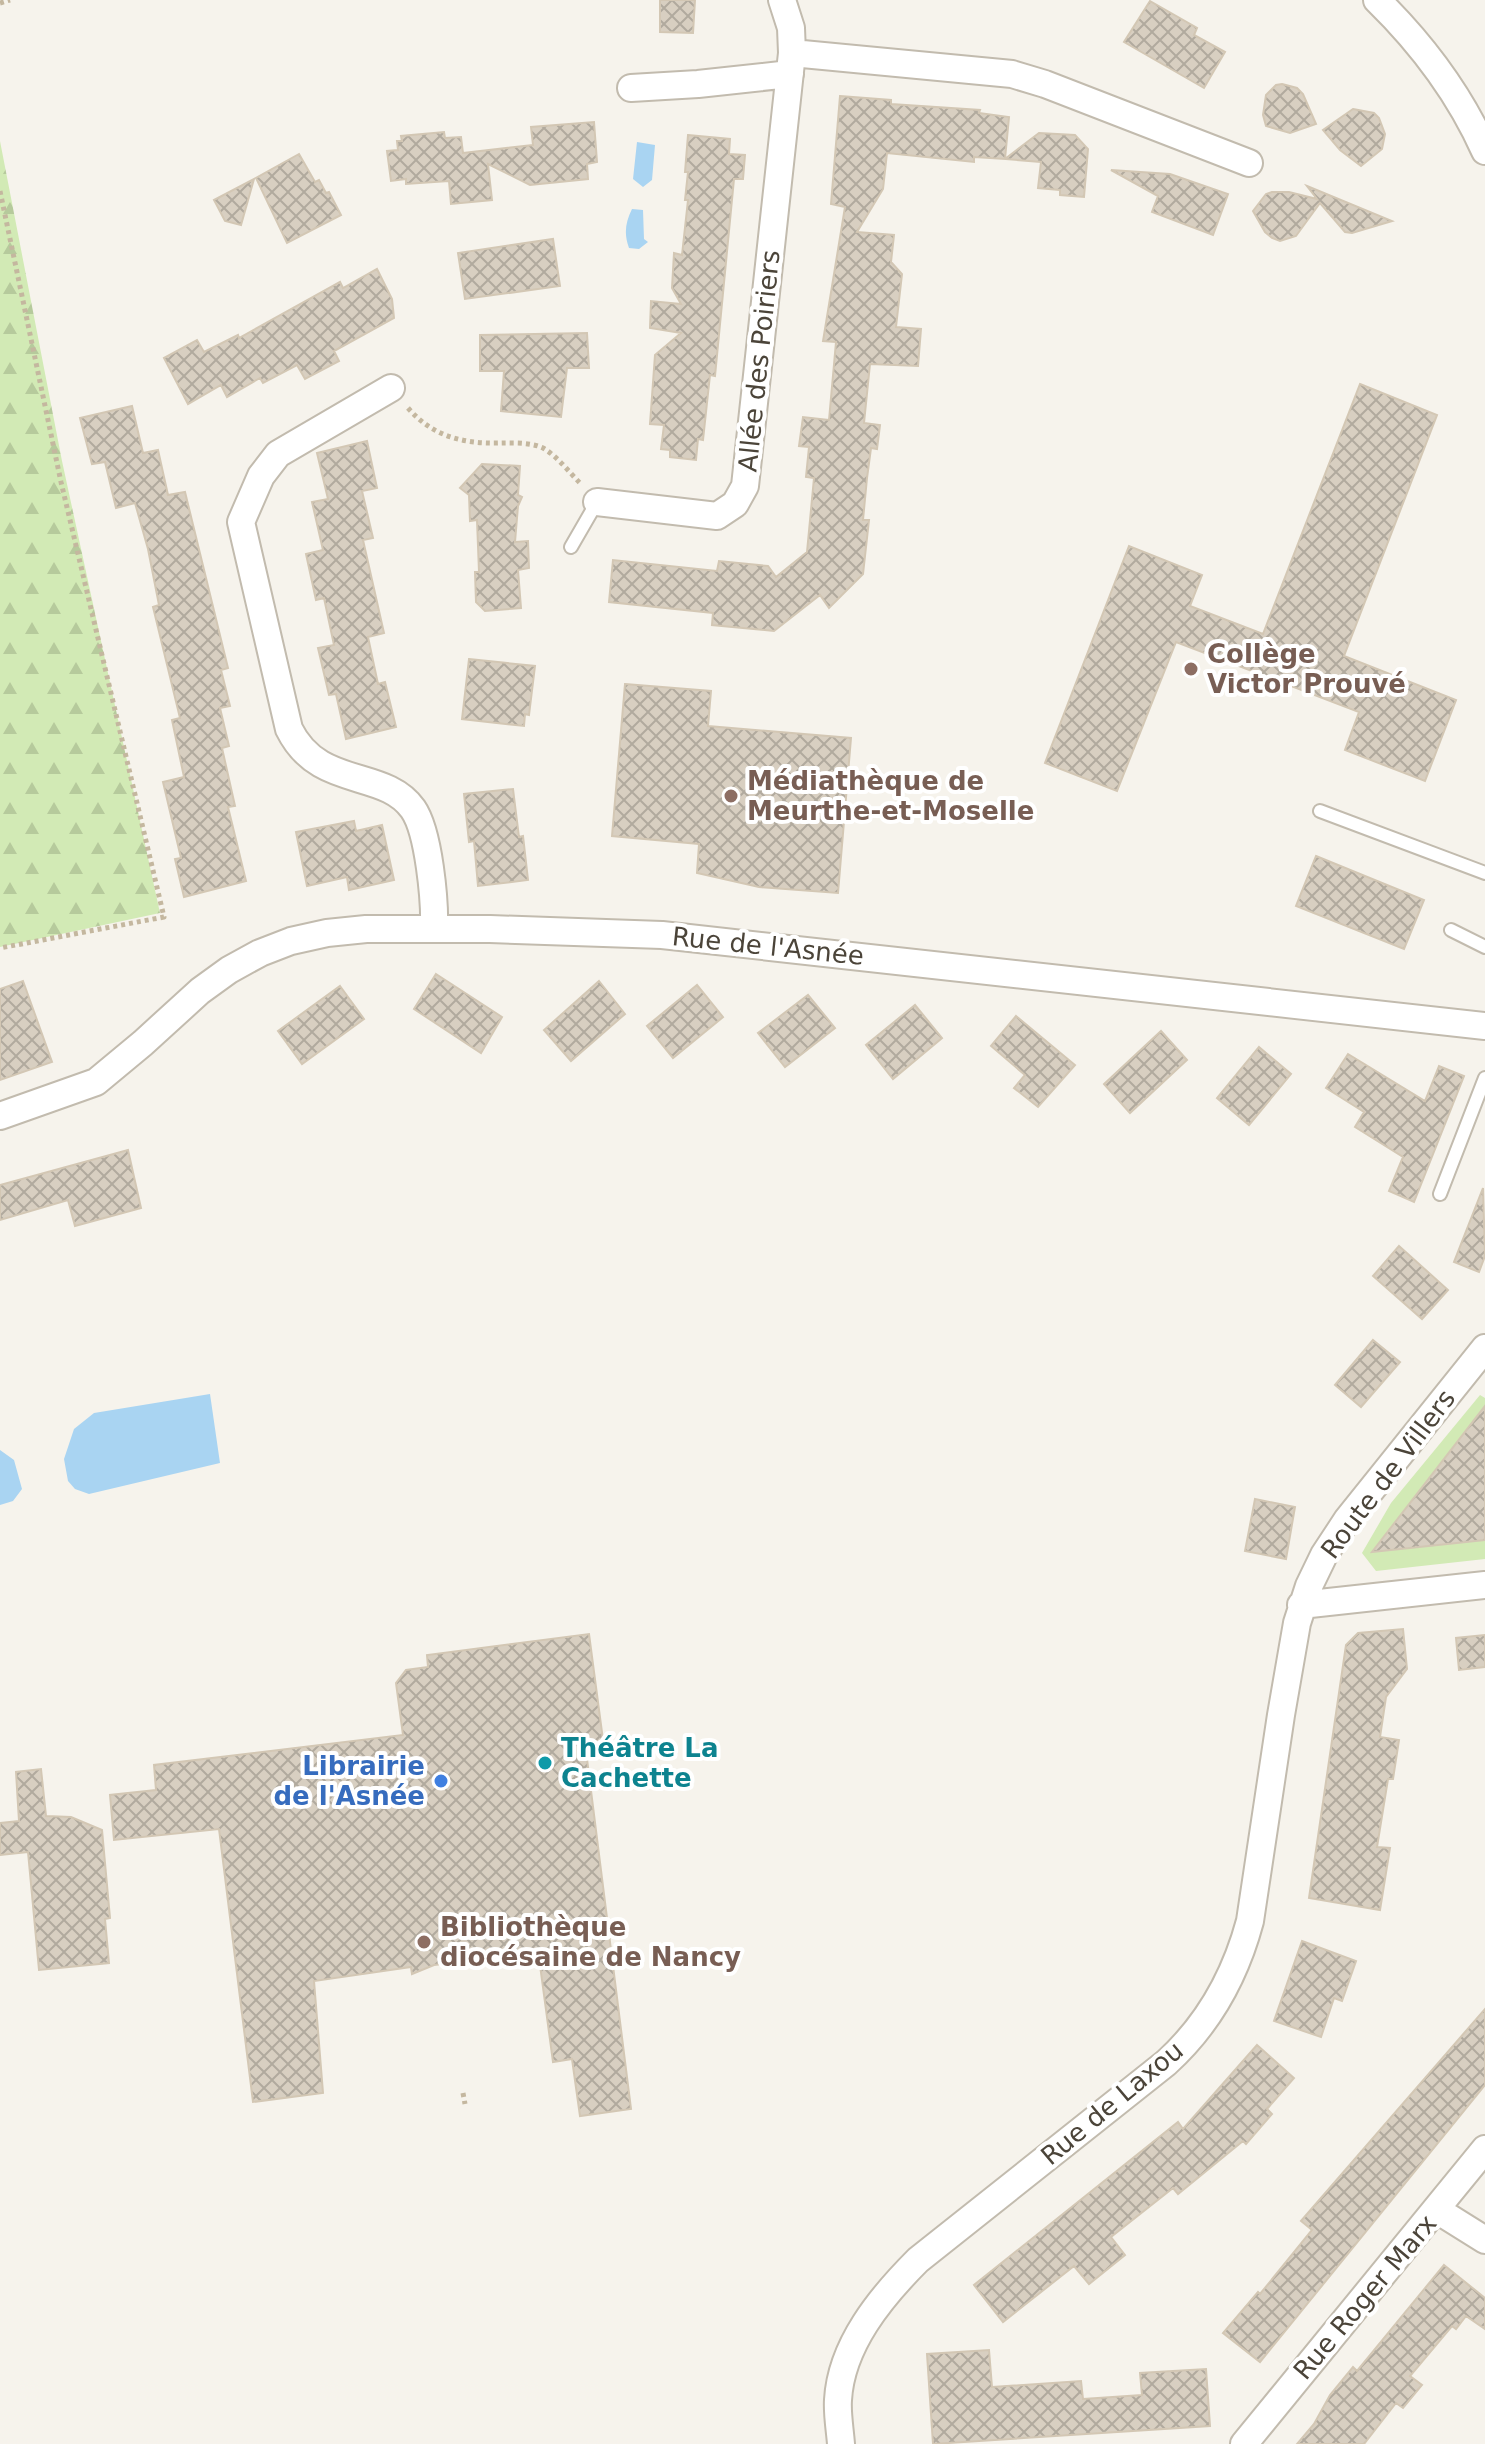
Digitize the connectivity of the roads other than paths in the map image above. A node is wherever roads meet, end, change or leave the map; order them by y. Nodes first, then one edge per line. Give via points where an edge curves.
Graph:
1 (782, 0) edge
2 (1377, 0) edge
3 (791, 64) junction
4 (631, 88) dead end
5 (1485, 151) edge
6 (1249, 163) dead end
7 (391, 388) road end
8 (597, 502) joint
9 (571, 547) dead end
10 (1320, 811) dead end
11 (1485, 873) edge
12 (434, 929) junction
13 (1451, 930) dead end
14 (1485, 947) edge
15 (1485, 1026) edge
16 (1485, 1078) edge
17 (0, 1116) edge
18 (1440, 1194) dead end
19 (1485, 1348) edge
20 (1485, 1585) edge
21 (1301, 1605) junction
22 (1485, 2149) edge
23 (1437, 2210) junction
24 (1485, 2240) edge
25 (841, 2444) edge
26 (1244, 2444) edge

1 - 3 street, Allée des Poiriers via 791,28
2 - 5 street via 1457,96
3 - 4 street via 698,84
3 - 6 street via 1012,74
3 - 8 street, Allée des Poiriers via 745,486 735,504 717,516
7 - 12 street via 278,454 257,484 241,522 289,729 302,752 316,762 387,790 415,811 434,891
8 - 9 lane
10 - 11 lane
12 - 15 street, Rue de l'Asnée via 662,935
12 - 17 street, Rue de l'Asnée via 327,933 260,953 200,991 96,1082
13 - 14 lane
16 - 18 lane
19 - 21 street, Route de Villers via 1347,1520
20 - 21 street
21 - 25 street, Rue de Laxou via 1250,1921 1243,1950 1218,2000 1166,2063 896,2282 865,2323 842,2374 837,2401
22 - 23 street, Rue Roger Marx
23 - 24 street
23 - 26 street, Rue Roger Marx

